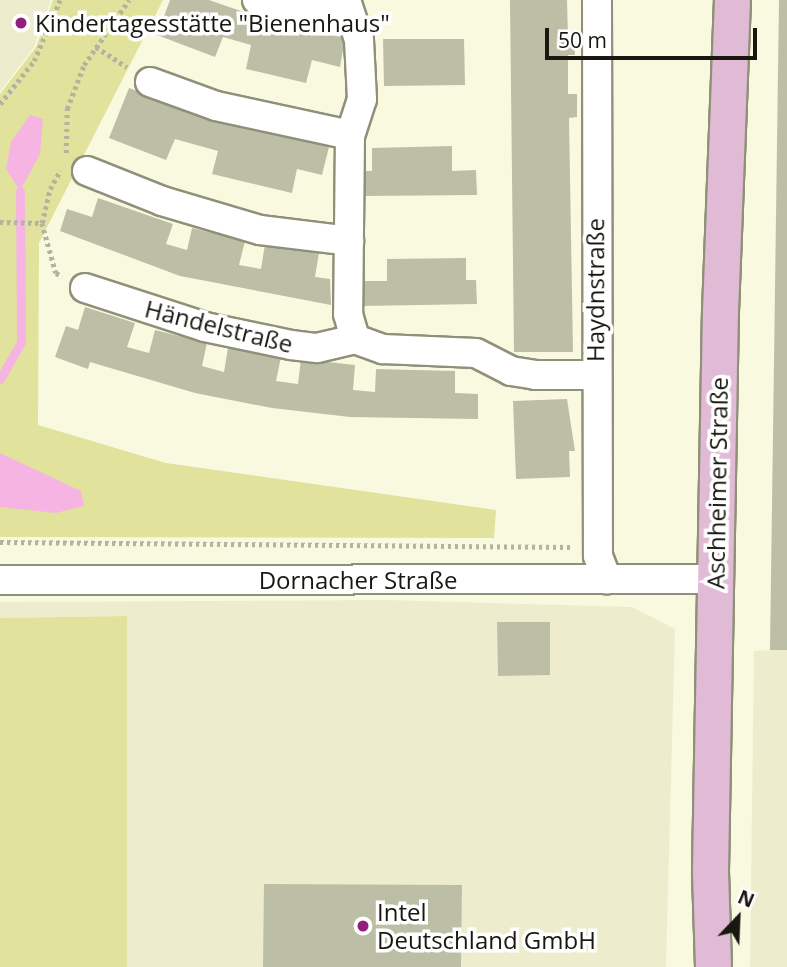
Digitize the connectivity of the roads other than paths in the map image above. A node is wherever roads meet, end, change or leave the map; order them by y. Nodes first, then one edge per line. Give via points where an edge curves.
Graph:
1 (257, 0) edge
2 (597, 0) edge
3 (732, 0) edge
4 (348, 5) edge
5 (150, 82) road end
6 (351, 135) junction
7 (87, 171) dead end
8 (349, 241) junction
9 (85, 288) road end
10 (355, 339) junction
11 (595, 374) junction
12 (602, 568) junction
13 (715, 579) junction
14 (0, 580) edge
15 (713, 967) edge

1 - 4 street via 307,13
2 - 11 street, Haydnstraße
3 - 13 main road, Aschheimer Straße
4 - 6 street via 359,40 362,99
5 - 6 street via 216,106
6 - 8 street
7 - 8 street via 162,201 249,227
8 - 10 street via 348,314
9 - 10 street, Händelstraße via 205,327 291,345 317,348
10 - 11 street via 383,349 476,354 511,371 535,375
11 - 12 street, Haydnstraße
12 - 13 street, Dornacher Straße
12 - 14 street, Dornacher Straße
13 - 15 main road, Aschheimer Straße

